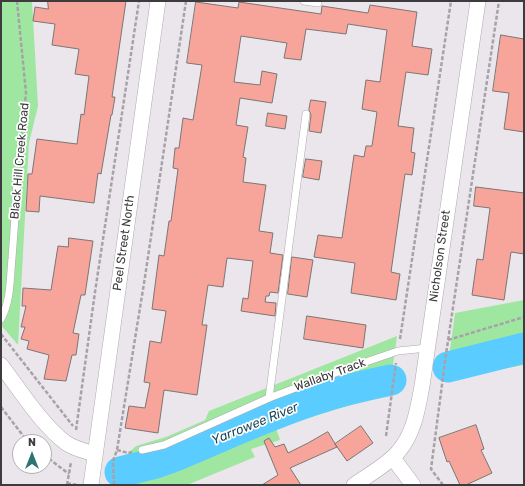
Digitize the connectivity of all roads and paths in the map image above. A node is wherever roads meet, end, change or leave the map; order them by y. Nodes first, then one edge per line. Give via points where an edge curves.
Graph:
1 (17, 1) edge
2 (139, 1) edge
3 (158, 1) edge
4 (186, 1) edge
5 (304, 1) edge
6 (451, 1) edge
7 (478, 1) edge
8 (499, 1) edge
9 (318, 3) dead end
10 (306, 114) dead end
11 (17, 180) joint
12 (524, 317) edge
13 (1, 319) edge
14 (1, 334) edge
15 (448, 340) junction
16 (398, 351) junction
17 (426, 353) junction
18 (1, 365) edge
19 (269, 398) junction
20 (1, 407) edge
21 (22, 434) edge
22 (386, 436) dead end
23 (142, 450) dead end
24 (119, 451) junction
25 (125, 453) dead end
26 (393, 458) junction
27 (52, 461) edge
28 (94, 461) junction
29 (67, 484) edge
30 (78, 485) edge
31 (91, 485) edge
32 (114, 485) edge
33 (354, 485) edge
34 (413, 485) edge
35 (443, 485) edge

1 - 11 path, Black Hill Creek Road via 26,93
2 - 14 path via 76,430
3 - 28 street, Peel Street North
4 - 24 path
5 - 9 lane
6 - 16 path
7 - 17 street, Nicholson Street
8 - 15 path
10 - 19 lane
11 - 13 lane, Black Hill Creek Road via 9,289
12 - 15 path
15 - 17 path
15 - 35 path via 431,469
16 - 17 lane, Wallaby Track
16 - 19 lane, Wallaby Track
16 - 22 path
17 - 26 street, Nicholson Street via 419,404 412,427
18 - 28 street via 38,415 67,443
19 - 23 lane, Wallaby Track via 164,445
20 - 21 path
24 - 25 path
24 - 32 path via 113,461
26 - 33 street, Nicholson Street
26 - 34 street
27 - 29 path via 69,474
28 - 31 street, Peel Street North
29 - 30 path

